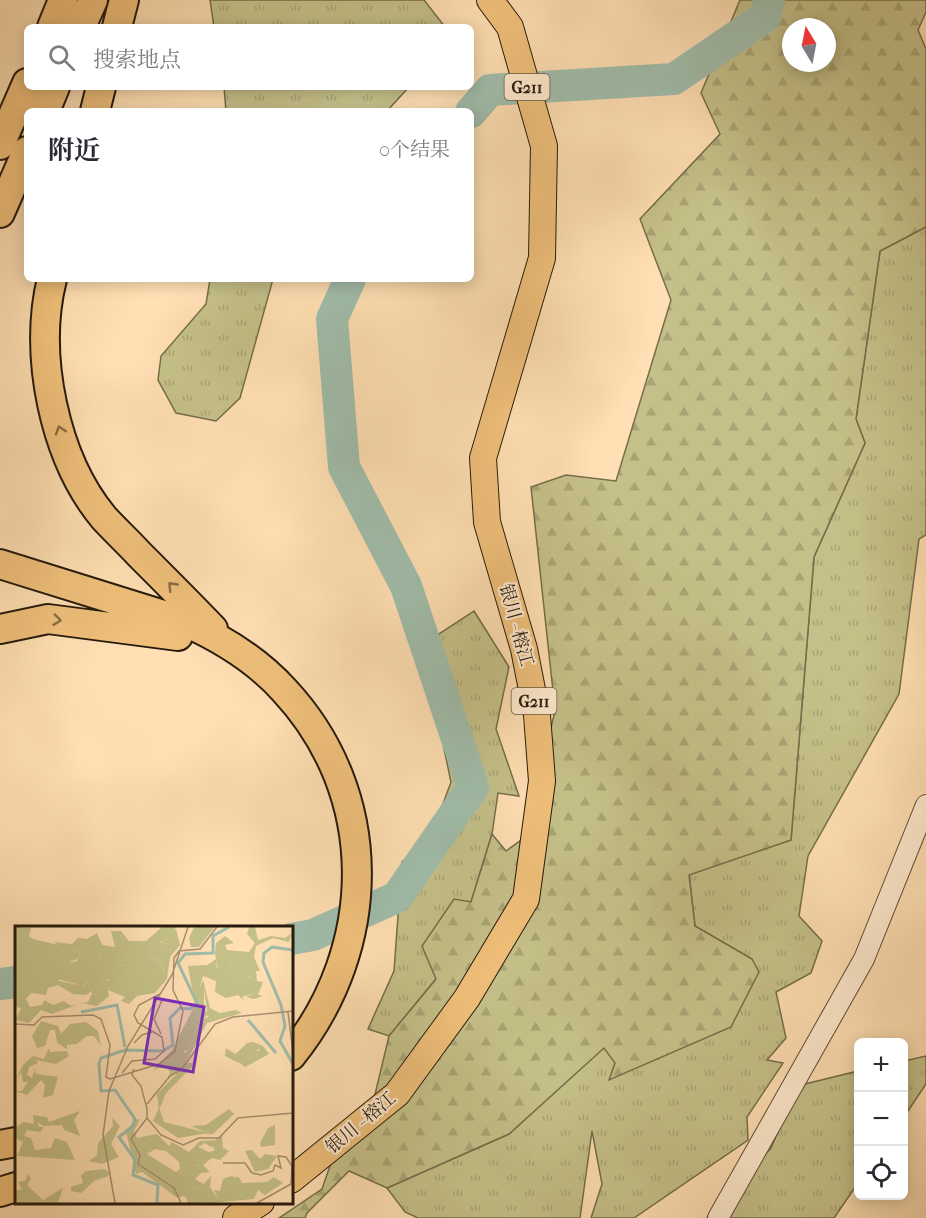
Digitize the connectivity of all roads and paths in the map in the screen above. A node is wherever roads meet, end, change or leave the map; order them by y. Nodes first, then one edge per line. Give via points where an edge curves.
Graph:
1 (63, 0) edge
2 (93, 0) edge
3 (124, 0) edge
4 (490, 0) edge
5 (53, 24) edge
6 (82, 24) edge
7 (118, 24) edge
8 (24, 90) edge
9 (54, 90) edge
10 (100, 90) edge
11 (46, 108) edge
12 (96, 108) edge
13 (0, 145) edge
14 (24, 158) edge
15 (0, 213) edge
16 (52, 282) edge
17 (0, 564) edge
18 (0, 580) edge
19 (0, 629) edge
20 (178, 636) junction
21 (227, 643) junction
22 (926, 806) edge
23 (346, 829) junction
24 (336, 962) junction
25 (292, 1030) edge
26 (292, 1055) edge
27 (15, 1142) edge
28 (0, 1145) edge
29 (292, 1179) edge
30 (15, 1187) edge
31 (0, 1192) edge
32 (259, 1203) edge
33 (236, 1218) edge
34 (718, 1218) edge

1 - 5 highway
2 - 6 highway
3 - 7 highway
4 - 29 highway, 银川 - 榕江 / G211 via 510,27 544,146 542,258 483,458 488,522 524,649 537,716 542,781 526,899 467,998 396,1094
8 - 13 highway
9 - 11 highway
10 - 12 highway
14 - 15 highway
21 -> 16 highway via 104,517 77,473 58,425 47,372 46,315
17 - 21 highway via 183,621
18 - 20 highway
19 -> 20 highway via 48,619
20 - 23 highway via 238,669 287,718 312,756
21 - 23 highway via 284,689 314,728 338,774
22 - 34 street via 864,959
23 - 24 highway via 357,855 356,901 351,938
24 - 25 highway
24 - 26 highway via 321,1015
27 - 28 highway
30 - 31 highway
32 - 33 highway

